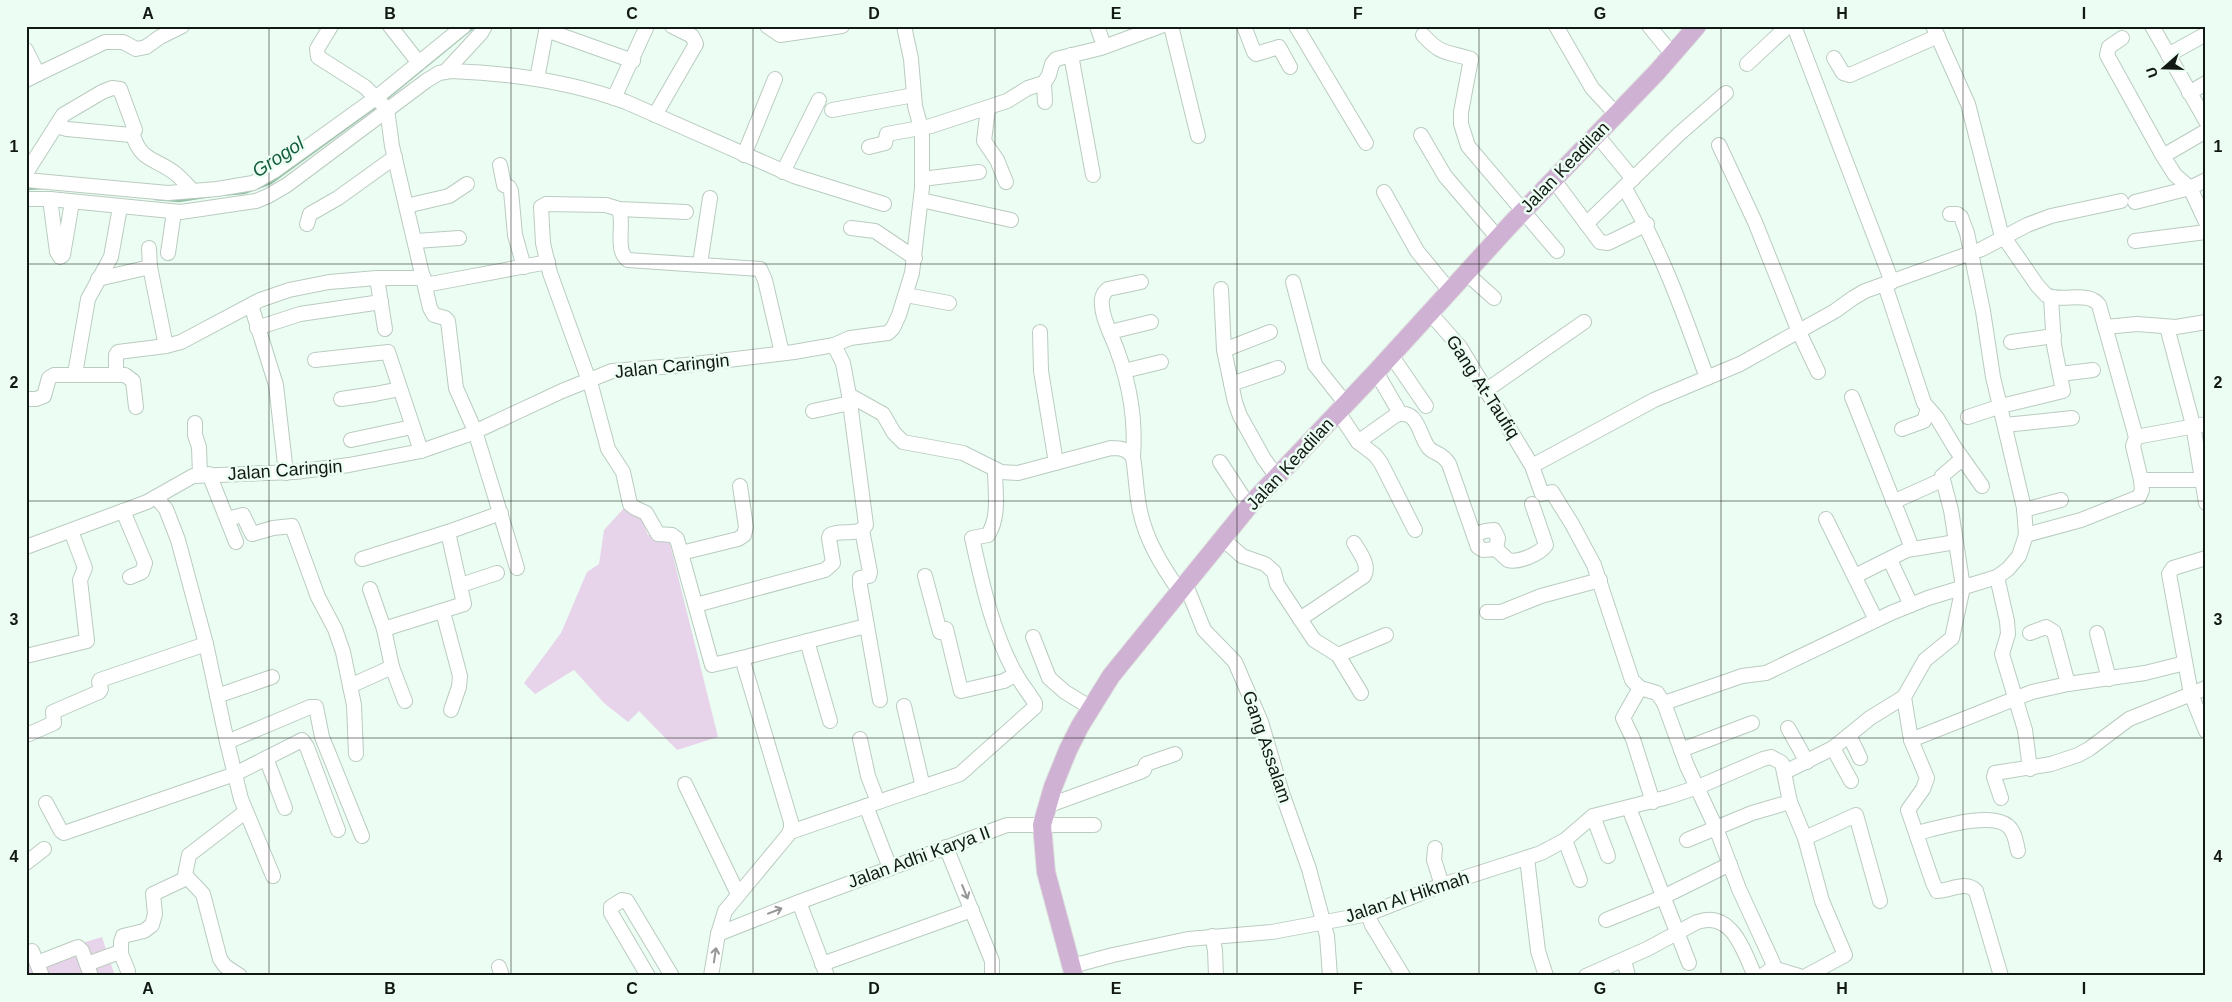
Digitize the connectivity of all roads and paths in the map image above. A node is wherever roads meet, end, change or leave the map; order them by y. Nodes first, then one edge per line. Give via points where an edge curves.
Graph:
1 (182, 26) edge
2 (331, 26) edge
3 (390, 26) edge
4 (464, 26) edge
5 (485, 26) edge
6 (647, 26) edge
7 (672, 26) edge
8 (767, 26) edge
9 (842, 26) edge
10 (904, 26) edge
11 (1097, 26) edge
12 (1161, 26) edge
13 (1171, 26) edge
14 (1244, 26) edge
15 (1296, 26) edge
16 (1556, 26) edge
17 (1696, 26) edge
18 (1794, 26) edge
19 (2152, 26) edge
20 (547, 28) edge
21 (1780, 29) edge
22 (1935, 31) edge
23 (1654, 33) edge
24 (2206, 34) edge
25 (1423, 35) dead end
26 (2122, 38) dead end
27 (1104, 46) junction
28 (26, 50) edge
29 (1672, 54) junction
30 (1071, 55) junction
31 (2168, 55) junction
32 (1834, 58) dead end
33 (633, 61) junction
34 (419, 63) junction
35 (1747, 64) dead end
36 (1290, 67) dead end
37 (446, 71) junction
38 (34, 77) edge
39 (537, 79) junction
40 (776, 79) dead end
41 (1044, 83) junction
42 (2206, 83) edge
43 (2189, 92) junction
44 (1726, 93) dead end
45 (914, 95) junction
46 (614, 98) junction
47 (819, 100) dead end
48 (1045, 102) dead end
49 (382, 103) junction
50 (1609, 107) junction
51 (988, 108) junction
52 (832, 110) dead end
53 (654, 115) junction
54 (2206, 121) edge
55 (57, 126) junction
56 (920, 129) junction
57 (2206, 131) edge
58 (133, 134) junction
59 (1596, 134) junction
60 (1421, 135) dead end
61 (1198, 136) dead end
62 (1366, 143) dead end
63 (1719, 145) dead end
64 (869, 147) dead end
65 (744, 155) junction
66 (2163, 156) junction
67 (395, 157) junction
68 (500, 164) dead end
69 (783, 172) junction
70 (979, 172) dead end
71 (26, 173) edge
72 (1093, 175) dead end
73 (922, 179) junction
74 (1553, 179) junction
75 (26, 180) edge
76 (2206, 180) edge
77 (1006, 182) dead end
78 (1629, 183) junction
79 (467, 184) dead end
80 (2190, 188) junction
81 (194, 192) junction
82 (1384, 192) dead end
83 (710, 198) dead end
84 (26, 199) edge
85 (50, 199) junction
86 (921, 200) junction
87 (72, 202) junction
88 (884, 204) dead end
89 (406, 206) junction
90 (120, 207) junction
91 (619, 209) junction
92 (174, 212) junction
93 (686, 212) dead end
94 (1522, 212) junction
95 (1950, 214) dead end
96 (1011, 220) dead end
97 (2206, 222) edge
98 (307, 224) dead end
99 (1586, 224) junction
100 (1647, 224) junction
101 (851, 228) dead end
102 (2206, 232) edge
103 (459, 238) dead end
104 (1498, 238) junction
105 (2003, 238) junction
106 (416, 241) junction
107 (2134, 241) dead end
108 (149, 248) dead end
109 (1557, 251) dead end
110 (168, 253) dead end
111 (1970, 254) junction
112 (915, 258) junction
113 (548, 262) junction
114 (700, 264) junction
115 (150, 268) junction
116 (524, 268) junction
117 (1466, 273) junction
118 (377, 278) junction
119 (98, 279) junction
120 (424, 282) junction
121 (1142, 282) dead end
122 (1293, 282) dead end
123 (1888, 283) junction
124 (1446, 288) junction
125 (1220, 289) dead end
126 (906, 295) junction
127 (1494, 298) dead end
128 (2051, 298) junction
129 (381, 302) junction
130 (949, 303) dead end
131 (251, 305) junction
132 (1429, 312) junction
133 (1150, 322) dead end
134 (1584, 322) dead end
135 (2206, 322) edge
136 (2105, 327) junction
137 (2167, 327) junction
138 (258, 328) junction
139 (385, 329) dead end
140 (1040, 332) dead end
141 (1110, 332) junction
142 (1270, 332) dead end
143 (1799, 332) junction
144 (2054, 336) junction
145 (2011, 342) dead end
146 (834, 345) junction
147 (166, 346) junction
148 (1224, 350) junction
149 (782, 354) junction
150 (1391, 354) junction
151 (315, 360) dead end
152 (1161, 362) dead end
153 (1278, 368) dead end
154 (2094, 370) dead end
155 (1124, 371) junction
156 (1818, 372) dead end
157 (75, 374) junction
158 (1374, 374) junction
159 (2060, 374) junction
160 (116, 375) junction
161 (1707, 378) junction
162 (589, 380) junction
163 (1231, 384) junction
164 (400, 388) junction
165 (1485, 390) junction
166 (1852, 397) dead end
167 (26, 399) edge
168 (341, 399) dead end
169 (849, 399) junction
170 (1426, 406) dead end
171 (2000, 406) junction
172 (136, 407) dead end
173 (1342, 408) junction
174 (1928, 408) junction
175 (813, 410) dead end
176 (1398, 414) junction
177 (1968, 417) dead end
178 (2072, 418) dead end
179 (195, 423) dead end
180 (2005, 424) junction
181 (2199, 424) edge
182 (412, 427) junction
183 (1902, 429) dead end
184 (475, 431) junction
185 (2136, 437) junction
186 (351, 440) dead end
187 (1358, 442) junction
188 (421, 451) junction
189 (2202, 451) edge
190 (1133, 456) junction
191 (1962, 459) junction
192 (1220, 462) dead end
193 (1056, 463) junction
194 (1532, 466) junction
195 (994, 470) junction
196 (286, 473) junction
197 (1274, 473) junction
198 (204, 474) junction
199 (1942, 480) junction
200 (2141, 480) junction
201 (2201, 480) junction
202 (740, 486) dead end
203 (1982, 486) dead end
204 (156, 497) junction
205 (2061, 500) dead end
206 (1893, 502) junction
207 (2206, 503) edge
208 (1532, 504) dead end
209 (1249, 506) junction
210 (2024, 510) junction
211 (123, 511) junction
212 (501, 513) junction
213 (226, 519) junction
214 (1826, 519) dead end
215 (862, 530) junction
216 (1414, 530) dead end
217 (71, 531) junction
218 (448, 532) junction
219 (2026, 535) junction
220 (1223, 539) junction
221 (236, 542) dead end
222 (1956, 542) junction
223 (1354, 543) dead end
224 (26, 547) edge
225 (1912, 548) junction
226 (681, 553) junction
227 (2206, 558) edge
228 (362, 559) dead end
229 (1890, 560) junction
230 (517, 568) dead end
231 (497, 573) dead end
232 (926, 576) dead end
233 (1855, 576) junction
234 (130, 577) dead end
235 (1997, 577) junction
236 (1600, 580) junction
237 (461, 585) junction
238 (1963, 587) junction
239 (370, 589) dead end
240 (1183, 589) junction
241 (1911, 605) junction
242 (696, 606) junction
243 (443, 612) junction
244 (1487, 612) dead end
245 (1300, 618) junction
246 (1876, 620) junction
247 (866, 626) junction
248 (384, 629) junction
249 (2030, 633) dead end
250 (2098, 633) dead end
251 (1386, 635) dead end
252 (1033, 637) dead end
253 (807, 641) junction
254 (206, 644) junction
255 (1338, 654) junction
256 (26, 656) edge
257 (742, 658) junction
258 (2185, 663) junction
259 (392, 667) junction
260 (1016, 674) junction
261 (272, 677) dead end
262 (2109, 679) junction
263 (2068, 684) junction
264 (350, 686) junction
265 (1640, 688) junction
266 (2206, 688) edge
267 (1362, 694) dead end
268 (2191, 694) junction
269 (217, 696) junction
270 (1904, 697) junction
271 (2015, 698) junction
272 (880, 700) dead end
273 (405, 701) dead end
274 (1664, 703) junction
275 (904, 706) dead end
276 (1091, 708) junction
277 (452, 710) dead end
278 (830, 721) dead end
279 (1752, 723) dead end
280 (1788, 728) dead end
281 (2206, 730) edge
282 (29, 734) dead end
283 (1849, 735) junction
284 (860, 739) dead end
285 (1911, 740) junction
286 (227, 742) junction
287 (1833, 748) junction
288 (1681, 750) junction
289 (356, 754) dead end
290 (1175, 754) dead end
291 (266, 758) junction
292 (1860, 758) dead end
293 (1807, 762) junction
294 (2030, 768) junction
295 (1785, 772) junction
296 (235, 774) junction
297 (1850, 781) dead end
298 (685, 784) dead end
299 (923, 787) junction
300 (1698, 787) junction
301 (2001, 798) dead end
302 (46, 802) dead end
303 (1653, 802) junction
304 (1790, 802) junction
305 (872, 804) junction
306 (1047, 806) junction
307 (285, 808) dead end
308 (1629, 808) junction
309 (245, 812) junction
310 (1593, 816) junction
311 (1042, 825) junction
312 (1094, 825) dead end
313 (1716, 828) junction
314 (338, 830) dead end
315 (790, 832) junction
316 (1917, 833) junction
317 (362, 836) dead end
318 (1805, 838) junction
319 (1566, 840) junction
320 (1687, 840) dead end
321 (946, 847) junction
322 (1435, 848) dead end
323 (44, 849) dead end
324 (2018, 851) dead end
325 (1608, 856) dead end
326 (1527, 858) junction
327 (26, 863) edge
328 (1730, 864) junction
329 (890, 868) junction
330 (273, 876) dead end
331 (186, 878) junction
332 (1580, 880) dead end
333 (1442, 885) junction
334 (738, 894) junction
335 (1663, 897) junction
336 (1880, 901) dead end
337 (799, 902) junction
338 (972, 910) junction
339 (725, 911) junction
340 (1368, 914) junction
341 (1606, 920) dead end
342 (749, 921) junction
343 (1323, 922) junction
344 (1677, 932) junction
345 (718, 934) junction
346 (1212, 936) junction
347 (121, 954) junction
348 (1624, 960) junction
349 (37, 963) edge
350 (1689, 963) dead end
351 (89, 970) edge
352 (825, 970) edge
353 (128, 971) dead end
354 (1073, 971) edge
355 (1767, 972) edge
356 (995, 973) edge
357 (240, 976) edge
358 (648, 976) edge
359 (672, 976) edge
360 (711, 976) edge
361 (1216, 976) edge
362 (1330, 976) edge
363 (1403, 976) edge
364 (1546, 976) edge
365 (1586, 976) edge
366 (1628, 976) edge
367 (1755, 976) edge
368 (1799, 976) edge
369 (1806, 976) edge
370 (2001, 976) edge

1 - 38 street via 146,47 136,49 123,42 105,42
2 - 49 street via 317,49 318,57 358,81
3 - 34 street
4 - 34 street
5 - 37 street
6 - 33 street
7 - 53 street via 692,36 696,44
8 - 9 street via 780,35
10 - 45 street
11 - 27 street
12 - 27 street
13 - 61 street
14 - 36 street via 1256,54 1279,48
15 - 62 street
16 - 50 street via 1592,88
17 - 29 main road, Jalan Keadilan
18 - 123 street
19 - 31 street
20 - 33 street
20 - 39 street
21 - 35 street
22 - 32 street via 1850,74 1843,73
22 - 105 street via 1968,104
23 - 29 street
24 - 31 street
25 - 94 street via 1441,52 1471,59 1461,112 1464,135 1477,158
26 - 66 street via 2109,47 2108,55
27 - 30 street
28 - 38 street
29 - 50 main road, Jalan Keadilan
30 - 41 street via 1054,60
30 - 72 street
31 - 43 street
33 - 46 street
34 - 49 street
37 - 39 street
37 - 49 street
39 - 46 street via 586,88
40 - 65 street
41 - 48 street
41 - 51 street
42 - 43 street
43 - 54 street
44 - 78 street
45 - 52 street
45 - 56 street
46 - 53 street
47 - 69 street
49 - 67 street
49 - 81 street via 259,180
49 - 92 street via 313,166 268,196 247,203
50 - 59 main road, Jalan Keadilan
51 - 56 street
51 - 77 street via 984,141
53 - 65 street
55 - 58 street
55 - 58 street via 63,115 116,87 123,93 135,130
55 - 71 street
56 - 64 street via 887,134 885,143
56 - 73 street
57 - 66 street
58 - 81 street via 144,156 177,174
59 - 74 main road, Jalan Keadilan
59 - 78 street
60 - 104 street via 1445,176
63 - 143 street via 1755,222
65 - 69 street
66 - 80 street via 2175,175
67 - 89 street
67 - 98 street via 338,198 309,214
68 - 116 street via 504,185 509,186 514,235
69 - 88 street
70 - 73 street
73 - 86 street
74 - 94 main road, Jalan Keadilan
74 - 99 street
75 - 81 street via 158,192
76 - 80 street
78 - 99 street
78 - 100 street
79 - 89 street via 449,196
80 - 97 street
80 - 105 street via 2051,216
82 - 124 street via 1416,251
83 - 114 street
84 - 85 street
85 - 87 street
85 - 87 street via 60,257 63,255
86 - 96 street
86 - 112 street
87 - 90 street
89 - 106 street
90 - 92 street
90 - 119 street via 114,248
91 - 93 street
91 - 113 street via 606,205 542,205 543,243
91 - 114 street via 622,216 621,249 625,258
92 - 110 street
94 - 104 main road, Jalan Keadilan
94 - 109 street
95 - 111 street via 1957,214 1964,223
99 - 100 street via 1604,243
100 - 161 street
101 - 112 street via 874,231
102 - 107 street
103 - 106 street
104 - 117 main road, Jalan Keadilan
105 - 111 street
105 - 128 street via 2037,285
106 - 120 street
108 - 115 street
111 - 123 street
111 - 171 street
112 - 126 street
113 - 116 street
113 - 162 street
114 - 149 street via 753,268 763,272
115 - 119 street
115 - 147 street
116 - 120 street
117 - 124 main road, Jalan Keadilan
117 - 127 street
118 - 120 street
118 - 129 street
118 - 131 street via 311,284
119 - 157 street via 88,299
120 - 184 street via 433,314 448,321 456,388
121 - 141 street via 1116,286 1104,292 1102,306
122 - 173 street via 1315,364
123 - 143 street via 1858,294 1835,312
123 - 174 street
124 - 132 main road, Jalan Keadilan
125 - 148 street
126 - 130 street
126 - 146 street, Jalan Caringin via 888,333 850,338
128 - 136 street via 2094,300 2099,305
128 - 144 street
129 - 138 street via 300,314
129 - 139 street
131 - 138 street
131 - 147 street via 181,342
132 - 150 main road, Jalan Keadilan
132 - 165 street, Gang At-Taufiq via 1456,342
133 - 141 street
134 - 165 street
135 - 137 street
136 - 137 street via 2146,324
136 - 185 street
137 - 181 street
138 - 196 street via 276,385
140 - 193 street via 1041,371
141 - 155 street
142 - 148 street
143 - 156 street
143 - 161 street
144 - 145 street
144 - 159 street
146 - 149 street, Jalan Caringin
146 - 169 street via 842,360
147 - 160 street via 118,352
148 - 163 street
149 - 162 street, Jalan Caringin via 622,369
150 - 158 main road, Jalan Keadilan
150 - 170 street
151 - 164 street via 388,352
152 - 155 street
153 - 163 street
154 - 159 street
155 - 190 street via 1133,410
157 - 160 street
157 - 167 street via 51,376 44,396
158 - 173 main road, Jalan Keadilan
158 - 176 street
159 - 171 street via 2062,392
160 - 172 street via 132,378
161 - 194 street via 1650,402
162 - 184 street, Jalan Caringin
162 - 226 street via 608,450 623,472 630,504 646,513 658,534 675,536
163 - 197 street via 1240,416
164 - 168 street
164 - 182 street
165 - 194 street, Gang At-Taufiq
166 - 206 street
169 - 175 street
169 - 195 street via 883,414 903,442 962,453
169 - 215 street via 866,525
171 - 177 street
171 - 180 street
173 - 187 street
173 - 197 main road, Jalan Keadilan
174 - 183 street via 1924,421
174 - 191 street
176 - 187 street
176 - 208 street via 1416,420 1429,448 1449,464 1474,535 1494,530 1498,538 1496,549 1505,558 1514,561 1544,548
178 - 180 street
179 - 198 street
180 - 210 street
181 - 185 street
181 - 189 street
182 - 186 street
182 - 188 street
184 - 188 street, Jalan Caringin
184 - 212 street
185 - 200 street via 2133,446
187 - 216 street via 1381,463
188 - 196 street, Jalan Caringin
189 - 201 street
190 - 193 street via 1124,449 1111,448
190 - 240 street via 1140,512 1147,535 1158,557
191 - 199 street via 1944,473
191 - 203 street
192 - 209 street
193 - 195 street via 1018,473
194 - 236 street, Gang At-Taufiq via 1542,494 1552,492 1588,552
195 - 260 street via 996,517 993,527 988,535 972,538 989,606
196 - 198 street, Jalan Caringin
197 - 209 main road, Jalan Keadilan
198 - 204 street, Jalan Caringin via 187,478
198 - 213 street
199 - 206 street
199 - 222 street
200 - 201 street
200 - 219 street via 2140,497 2081,520
201 - 207 street
202 - 226 street via 746,527 744,535
204 - 211 street, Jalan Caringin
204 - 254 street via 166,509 178,540
205 - 210 street
206 - 225 street
209 - 220 main road, Jalan Keadilan
210 - 219 street
211 - 217 street, Jalan Caringin
211 - 234 street via 146,563 142,572
212 - 218 street
212 - 230 street
213 - 221 street
213 - 264 street via 243,515 252,534 292,526 318,597 340,640
214 - 233 street
215 - 242 street via 830,535 832,563 825,570
215 - 247 street via 870,566 869,576 859,580
217 - 224 street, Jalan Caringin
217 - 256 street via 85,568 80,580 87,641
218 - 228 street
218 - 237 street
219 - 235 street via 2019,556
220 - 240 main road, Jalan Keadilan
220 - 245 street via 1242,556 1270,567 1277,584
222 - 225 street
222 - 238 street
223 - 245 street via 1366,564 1364,576
225 - 229 street
226 - 242 street
227 - 258 street via 2169,572
229 - 233 street
229 - 241 street
231 - 237 street
232 - 260 street via 940,632 946,629 961,691 1004,681
233 - 246 street
235 - 238 street
235 - 271 street via 2008,634 2002,654
236 - 244 street via 1541,596 1501,612
236 - 265 street via 1629,674
237 - 243 street via 464,604
238 - 241 street
238 - 270 street via 1952,638 1926,660
239 - 248 street
240 - 276 main road, Jalan Keadilan via 1131,648
240 - 343 street, Gang Assalam via 1204,630 1230,655 1248,687 1302,845
241 - 246 street
242 - 257 street via 712,665
243 - 248 street
243 - 277 street via 460,676
245 - 255 street via 1314,640
246 - 274 street via 1766,673 1742,676
247 - 253 street
247 - 272 street
248 - 259 street
249 - 263 street via 2046,627 2054,632
250 - 262 street
251 - 255 street
252 - 276 street via 1049,678
253 - 257 street
253 - 278 street
254 - 269 street
254 - 282 street via 100,680 99,692 53,712 54,723
255 - 267 street
257 - 315 street via 790,816
258 - 262 street
258 - 268 street
259 - 264 street
259 - 273 street
260 - 299 street via 1035,707 966,770
261 - 269 street
262 - 263 street
263 - 271 street
264 - 289 street
265 - 274 street via 1658,693
265 - 303 street via 1623,718
266 - 268 street
268 - 281 street
268 - 294 street via 2129,719 2078,755
269 - 286 street
270 - 283 street
270 - 285 street
271 - 285 street
271 - 294 street via 2025,730
274 - 288 street
275 - 299 street
276 - 306 main road, Jalan Keadilan via 1068,750
279 - 288 street
280 - 293 street
283 - 287 street
283 - 292 street
284 - 305 street
285 - 316 street via 1926,778 1923,789 1908,810
286 - 296 street
286 - 317 street via 316,707 322,738
287 - 293 street
287 - 297 street
288 - 300 street
290 - 306 street via 1146,764 1140,772
291 - 296 street
291 - 307 street
291 - 314 street via 304,741
293 - 295 street
294 - 301 street via 1994,774
295 - 300 street, Jalan Al Hikmah via 1782,764 1771,757
295 - 304 street
296 - 302 street via 64,832 61,832
296 - 309 street
298 - 334 street
299 - 305 street
300 - 303 street, Jalan Al Hikmah
300 - 313 street
303 - 308 street, Jalan Al Hikmah
304 - 313 street
304 - 318 street
305 - 315 street
305 - 329 street
306 - 311 main road, Jalan Keadilan
308 - 310 street, Jalan Al Hikmah
308 - 335 street
309 - 330 street
309 - 331 street via 189,855
310 - 319 street, Jalan Al Hikmah
310 - 325 street
311 - 312 street, Jalan Adhi Karya II
311 - 321 street, Jalan Adhi Karya II via 1012,824
311 - 354 main road, Jalan Keadilan via 1046,872
313 - 320 street
313 - 328 street
315 - 334 street
316 - 324 street via 1993,820 2010,828
316 - 370 street via 1936,890 1966,886 1976,891
318 - 336 street via 1856,815
318 - 369 street via 1822,901 1845,955
319 - 326 street, Jalan Al Hikmah
319 - 332 street
321 - 329 street, Jalan Adhi Karya II
321 -> 338 street
322 - 333 street via 1434,864
323 - 327 street
326 - 333 street, Jalan Al Hikmah
326 - 364 street via 1538,951
328 - 335 street
328 - 355 street via 1774,962
329 - 337 street, Jalan Adhi Karya II
331 - 347 street via 152,894 155,914 152,925 144,932 123,936
331 - 357 street via 203,894 220,959
333 - 340 street, Jalan Al Hikmah
334 - 339 street
335 - 341 street
335 - 344 street
342 -> 337 street, Jalan Adhi Karya II
337 - 352 street
338 - 352 street
338 - 356 street
339 - 342 street
339 - 345 street
340 - 343 street, Jalan Al Hikmah
340 - 363 street
342 - 345 street, Jalan Adhi Karya II
343 - 346 street, Jalan Al Hikmah via 1272,932
343 - 362 street, Gang Assalam
344 - 348 street
344 - 350 street
344 - 367 street via 1708,918 1721,922 1734,933
360 -> 345 street
346 - 354 street, Jalan Al Hikmah via 1138,949
346 - 361 street via 1216,950
347 - 351 street via 114,953
347 - 353 street
348 - 365 street
348 - 366 street
349 - 351 street via 78,947
355 - 368 street
358 - 359 street via 611,913 610,908 622,900 627,901

